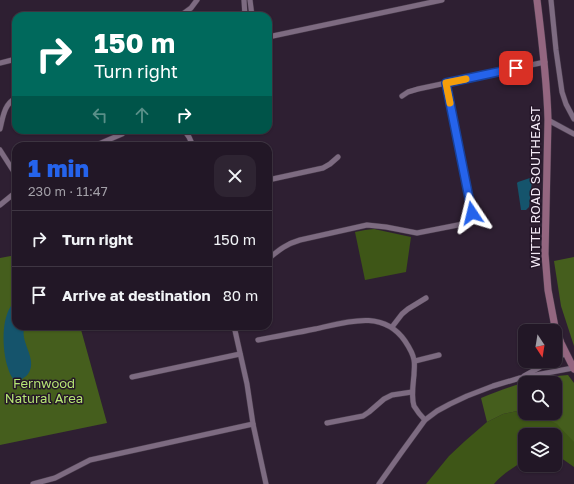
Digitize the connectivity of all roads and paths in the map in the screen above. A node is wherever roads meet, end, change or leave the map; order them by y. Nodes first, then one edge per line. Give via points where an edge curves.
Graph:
1 (197, 0) edge
2 (244, 0) edge
3 (250, 0) edge
4 (442, 0) edge
5 (537, 0) edge
6 (551, 0) edge
7 (416, 3) edge
8 (186, 12) edge
9 (245, 12) edge
10 (252, 12) edge
11 (272, 36) edge
12 (12, 60) edge
13 (545, 62) junction
14 (0, 63) edge
15 (446, 83) junction
16 (402, 96) dead end
17 (12, 100) edge
18 (574, 119) edge
19 (548, 120) junction
20 (0, 129) edge
21 (122, 134) edge
22 (574, 134) edge
23 (103, 142) edge
24 (0, 150) edge
25 (338, 157) dead end
26 (12, 169) edge
27 (272, 179) edge
28 (12, 195) edge
29 (0, 205) edge
30 (272, 256) edge
31 (426, 298) dead end
32 (392, 327) junction
33 (235, 330) edge
34 (258, 340) dead end
35 (566, 353) junction
36 (240, 354) junction
37 (439, 355) dead end
38 (562, 355) edge
39 (415, 361) junction
40 (538, 368) edge
41 (574, 369) edge
42 (524, 376) edge
43 (532, 376) edge
44 (132, 377) dead end
45 (518, 379) edge
46 (412, 392) junction
47 (425, 420) junction
48 (327, 423) dead end
49 (253, 424) junction
50 (32, 484) edge
51 (266, 484) edge
52 (379, 484) edge

1 - 8 street
2 - 9 street
3 - 10 street
4 - 7 street
5 - 13 street, WITTE ROAD SOUTHEAST
6 - 18 street via 562,92
7 - 11 street
12 - 14 street
13 - 15 street
13 - 19 street, WITTE ROAD SOUTHEAST
15 - 16 street via 418,88
15 - 30 street via 472,209 470,218 463,224 417,233 368,225 290,243
17 - 20 street via 8,103
19 - 22 street
19 - 35 street, WITTE ROAD SOUTHEAST via 548,290 555,327
21 - 23 street
24 - 26 street
25 - 27 street via 323,168
28 - 29 street
31 - 32 street via 402,314
32 - 34 street via 372,320 354,321
32 - 39 street via 409,346
33 - 36 street
35 - 38 street
35 - 41 street, WITTE ROAD SOUTHEAST
36 - 44 street
36 - 49 street
37 - 39 street
39 - 46 street
40 - 42 street
41 - 43 street
45 - 47 street via 467,396
46 - 47 street via 415,407
46 - 48 street via 384,399 363,416
47 - 52 street
49 - 50 street via 90,460 55,478
49 - 51 street

